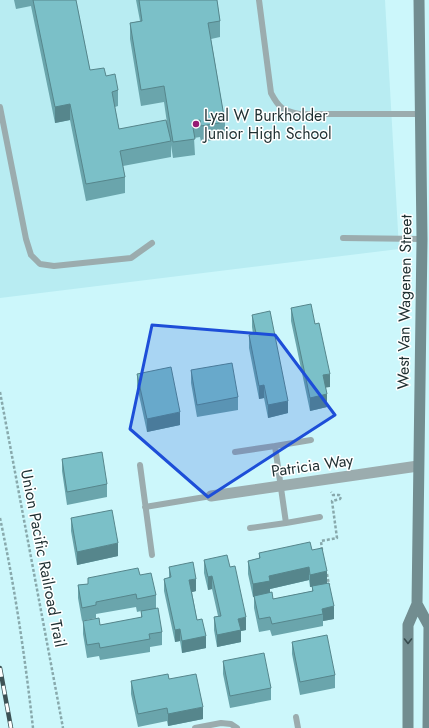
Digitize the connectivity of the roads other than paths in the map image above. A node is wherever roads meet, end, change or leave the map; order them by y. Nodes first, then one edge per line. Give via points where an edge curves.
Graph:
1 (260, 0) edge
2 (419, 0) edge
3 (0, 106) edge
4 (420, 114) junction
5 (343, 238) dead end
6 (422, 239) junction
7 (152, 242) dead end
8 (312, 440) dead end
9 (275, 446) junction
10 (235, 452) dead end
11 (140, 465) dead end
12 (418, 466) junction
13 (281, 486) junction
14 (211, 496) joint
15 (146, 507) junction
16 (320, 518) dead end
17 (286, 522) junction
18 (250, 528) dead end
19 (152, 555) dead end
20 (417, 604) junction
21 (296, 717) dead end
22 (195, 728) edge
23 (237, 728) edge
24 (298, 728) edge
25 (408, 728) edge
26 (428, 728) edge

1 - 4 lane via 271,93 276,103 285,110 299,114
2 - 4 main road, West Van Wagenen Street
3 - 7 lane via 26,240 31,255 40,264 54,266 131,258
4 - 6 main road, West Van Wagenen Street
5 - 6 lane
6 - 12 main road, West Van Wagenen Street
8 - 9 lane
9 - 10 lane
9 - 13 lane
11 - 15 lane
12 - 13 street, Patricia Way
12 - 20 main road, West Van Wagenen Street
13 - 14 street, Patricia Way
13 - 17 lane
14 - 15 lane
15 - 19 lane
16 - 17 lane
17 - 18 lane
20 -> 25 main road, West Van Wagenen Street via 408,625
20 - 26 main road, West Van Wagenen Street via 429,626
21 - 24 lane
22 - 23 lane via 221,723 231,724

